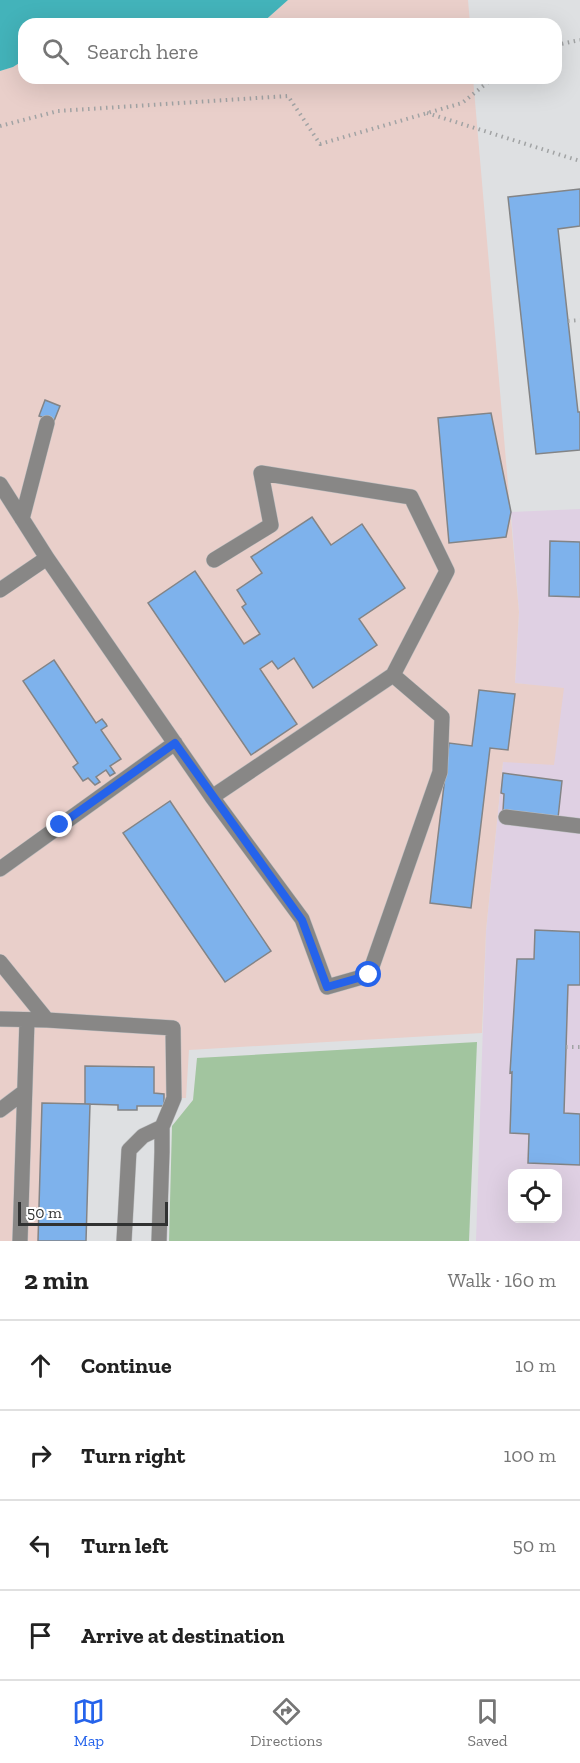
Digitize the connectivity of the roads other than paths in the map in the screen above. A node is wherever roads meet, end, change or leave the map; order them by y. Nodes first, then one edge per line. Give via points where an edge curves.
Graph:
1 (47, 423) dead end
2 (0, 484) edge
3 (22, 519) junction
4 (46, 558) junction
5 (214, 560) dead end
6 (0, 590) edge
7 (393, 675) junction
8 (175, 743) junction
9 (212, 797) junction
10 (506, 817) dead end
11 (580, 826) edge
12 (0, 869) edge
13 (0, 962) edge
14 (0, 1019) edge
15 (27, 1020) junction
16 (47, 1020) junction
17 (24, 1092) junction
18 (0, 1110) edge
19 (162, 1127) junction
20 (20, 1241) edge
21 (124, 1241) edge
22 (159, 1241) edge

1 - 3 lane
2 - 3 lane
3 - 4 lane
4 - 6 lane
4 - 8 lane
5 - 7 lane via 271,525 261,474 411,497 447,571
7 - 9 lane
7 - 9 lane via 442,717 440,772 369,975 327,987 302,920
8 - 9 lane
8 - 12 lane
10 - 11 lane
13 - 16 lane
14 - 15 lane
15 - 16 lane
15 - 17 lane
16 - 19 lane via 173,1028 174,1098
17 - 18 lane
17 - 20 lane
19 - 21 lane via 143,1136 129,1150
19 - 22 lane

